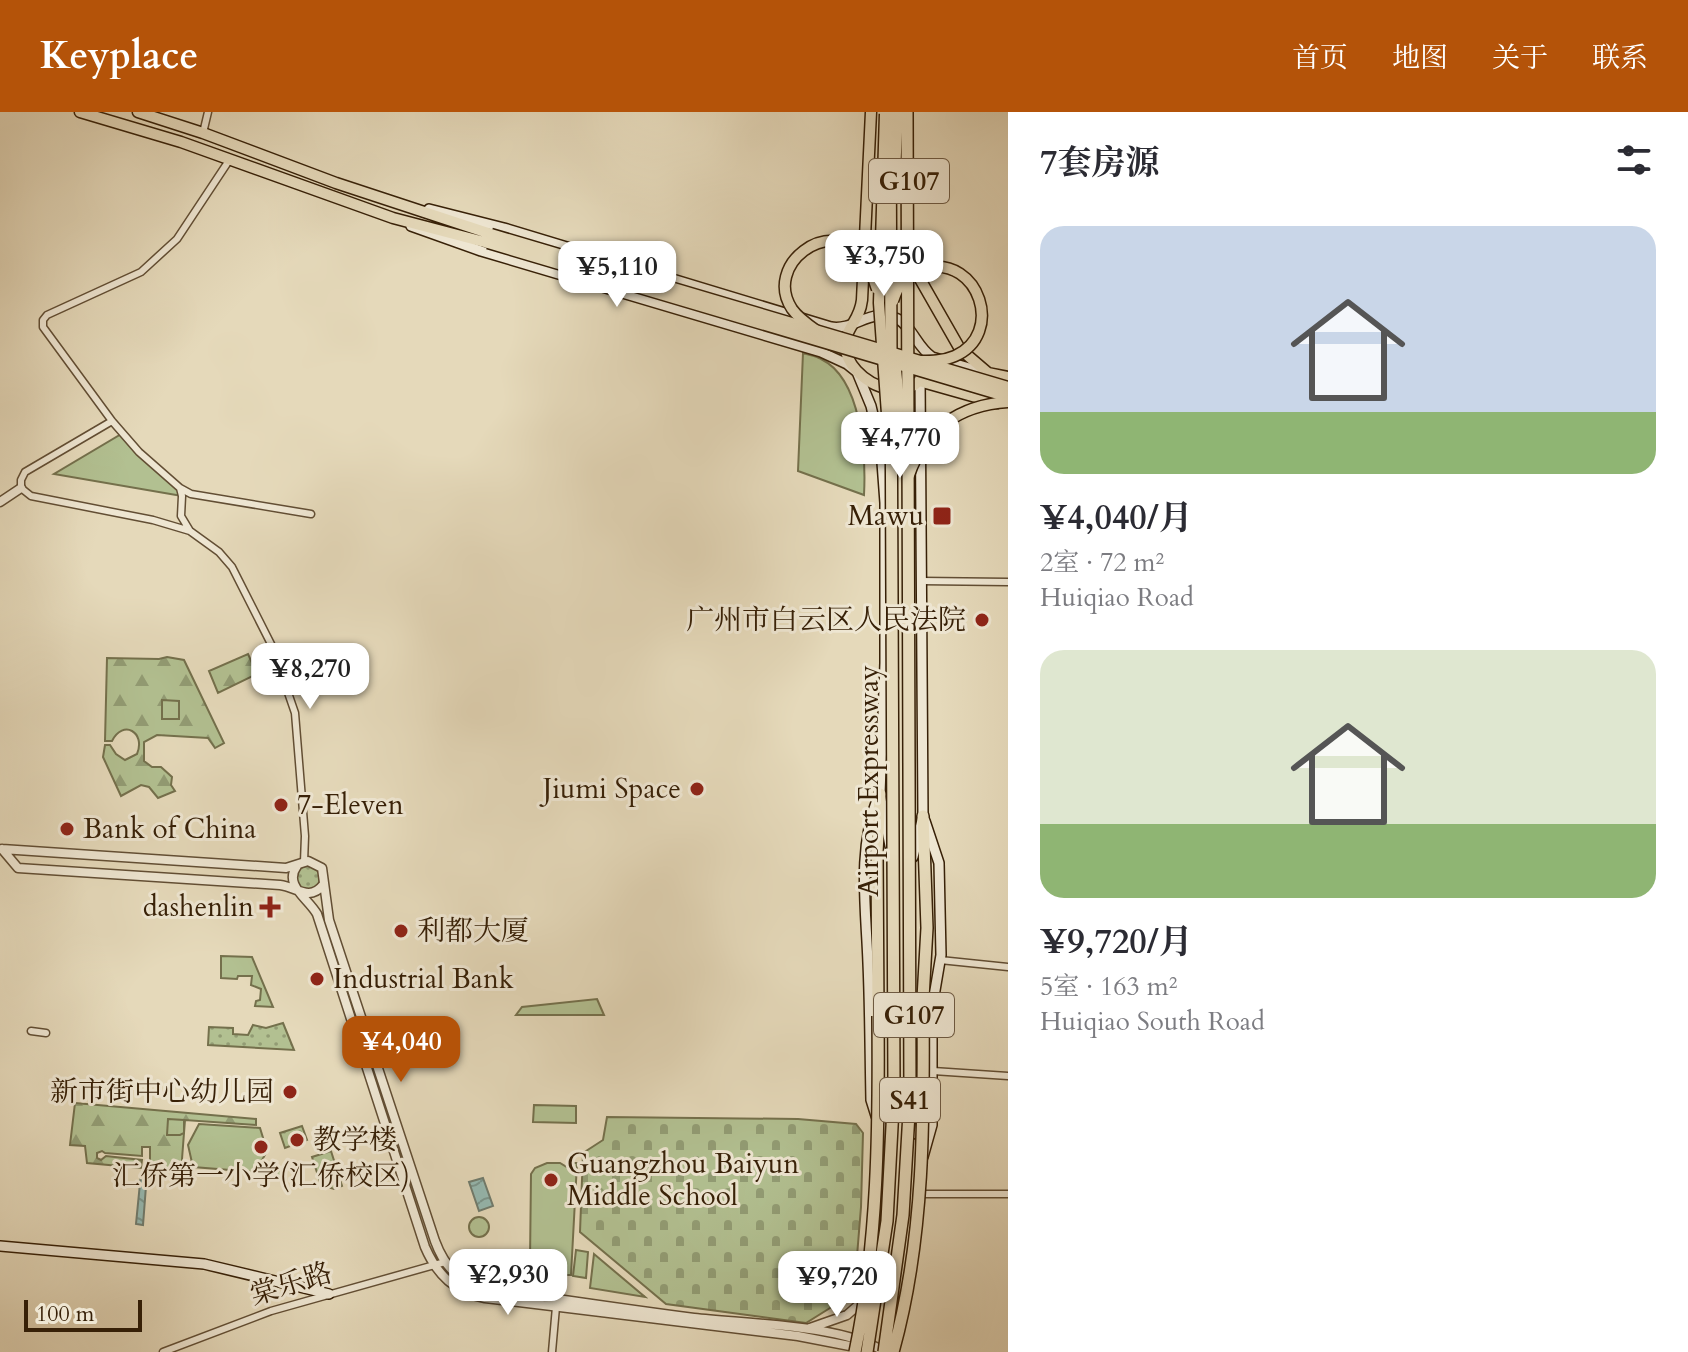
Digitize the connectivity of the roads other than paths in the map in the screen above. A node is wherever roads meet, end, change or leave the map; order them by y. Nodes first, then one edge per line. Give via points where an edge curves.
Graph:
1 (80, 112) edge
2 (138, 112) edge
3 (208, 112) edge
4 (871, 112) edge
5 (888, 112) edge
6 (898, 112) edge
7 (909, 112) edge
8 (92, 114) edge
9 (203, 133) junction
10 (230, 159) junction
11 (398, 203) junction
12 (393, 218) junction
13 (489, 239) junction
14 (865, 251) junction
15 (907, 253) junction
16 (893, 301) junction
17 (879, 303) junction
18 (801, 318) junction
19 (857, 321) junction
20 (906, 325) junction
21 (820, 333) junction
22 (792, 343) junction
23 (918, 343) junction
24 (952, 363) junction
25 (910, 365) junction
26 (857, 372) junction
27 (988, 373) junction
28 (1008, 377) edge
29 (919, 381) junction
30 (1008, 387) edge
31 (943, 388) junction
32 (985, 400) junction
33 (1008, 402) edge
34 (112, 421) junction
35 (906, 484) junction
36 (180, 488) junction
37 (23, 490) junction
38 (920, 500) junction
39 (0, 502) edge
40 (885, 503) junction
41 (311, 514) dead end
42 (190, 531) junction
43 (921, 581) junction
44 (1008, 582) edge
45 (901, 650) junction
46 (908, 772) junction
47 (880, 794) junction
48 (923, 816) junction
49 (1, 849) edge
50 (891, 853) junction
51 (913, 857) junction
52 (301, 864) junction
53 (324, 884) junction
54 (300, 891) junction
55 (940, 960) junction
56 (1008, 967) edge
57 (31, 1031) dead end
58 (46, 1033) dead end
59 (933, 1071) junction
60 (1008, 1076) edge
61 (889, 1140) junction
62 (911, 1173) junction
63 (910, 1194) junction
64 (1008, 1194) edge
65 (0, 1246) edge
66 (445, 1262) junction
67 (434, 1265) junction
68 (875, 1287) junction
69 (329, 1294) junction
70 (578, 1306) junction
71 (556, 1307) junction
72 (801, 1330) junction
73 (863, 1349) edge
74 (163, 1352) edge
75 (552, 1352) edge
76 (889, 1352) edge

1 - 8 main road
2 - 9 main road
3 - 9 street
4 - 14 main road, G107
5 - 17 main road, bridge
5 - 73 highway, Airport Expressway / S41, bridge via 894,1089 887,1221
6 - 16 main road, bridge
7 - 15 main road, G107
7 - 76 highway, Airport Expressway / S41, bridge via 910,1068
8 - 10 main road
9 - 11 main road
10 - 12 main road
10 - 34 street via 177,239 141,272 43,320
11 - 13 main road
11 - 18 main road via 504,228
12 - 13 main road
12 - 22 main road via 481,251
13 - 21 main road, bridge
13 - 25 main road, bridge
14 - 15 main road via 882,263
14 - 19 main road, G107
15 - 20 main road
15 - 27 main road, G107 via 960,349
16 - 25 main road, bridge via 910,273 932,266 962,274 980,296 979,332 963,352
16 - 35 main road, bridge
17 - 21 main road, bridge via 859,251 834,242 809,246 791,263 786,294 797,315
17 - 45 main road, bridge
18 - 19 main road via 842,328
18 - 22 main road
19 - 20 main road via 882,315
19 - 26 main road, G107 via 846,347
20 - 23 main road
21 - 25 main road, bridge
22 - 26 main road via 839,359
23 - 24 main road via 928,354
23 - 29 main road via 924,360
24 - 27 main road
24 - 31 main road via 939,374
25 - 30 main road, bridge
25 - 33 main road, bridge
26 - 29 main road via 895,390
26 - 40 main road via 876,427
27 - 28 main road
27 - 32 main road via 979,383
29 - 31 main road
29 - 38 main road
31 - 32 main road
32 - 33 main road
33 - 35 main road, bridge via 974,407 940,426 922,446
34 - 36 street
34 - 37 street via 25,472
35 - 45 main road, bridge
36 - 41 street
36 - 42 street via 181,516
37 - 39 street
37 - 42 street
38 - 40 main road via 895,496
38 - 43 main road
40 - 47 main road
42 - 52 street via 219,552 239,578 272,646 295,713 305,822
43 - 44 street
43 - 48 main road
45 - 46 main road
45 - 50 main road, G107
46 - 48 main road
46 - 51 main road, G107
47 - 50 main road
47 - 61 main road via 865,839 865,919 871,1100
47 - 73 highway, bridge via 878,1130
48 - 51 main road
48 - 55 main road via 939,863
48 - 76 highway, bridge via 927,928 922,1139 908,1289
49 - 52 street via 286,868
49 - 54 street via 18,868 280,885
50 - 61 main road, G107
51 - 62 main road, G107
52 - 53 street via 320,866
52 - 54 street via 292,877
53 - 54 street via 311,894
53 - 66 street via 329,920
54 - 67 street via 317,914
55 - 56 street
55 - 59 main road via 932,1008
57 - 58 street
59 - 60 street
59 - 62 main road via 931,1138
61 - 68 main road
62 - 63 main road
63 - 64 street
63 - 76 main road
65 - 69 main road via 204,1264
66 - 67 street, 棠乐路
66 - 70 street via 474,1286
67 - 69 street, 棠乐路
67 - 71 street via 464,1293
68 - 72 street via 847,1315
68 - 73 main road
69 - 74 street, 棠乐路
70 - 71 street
70 - 72 street
70 - 73 street
71 - 75 street
72 - 73 street
73 - 76 street

